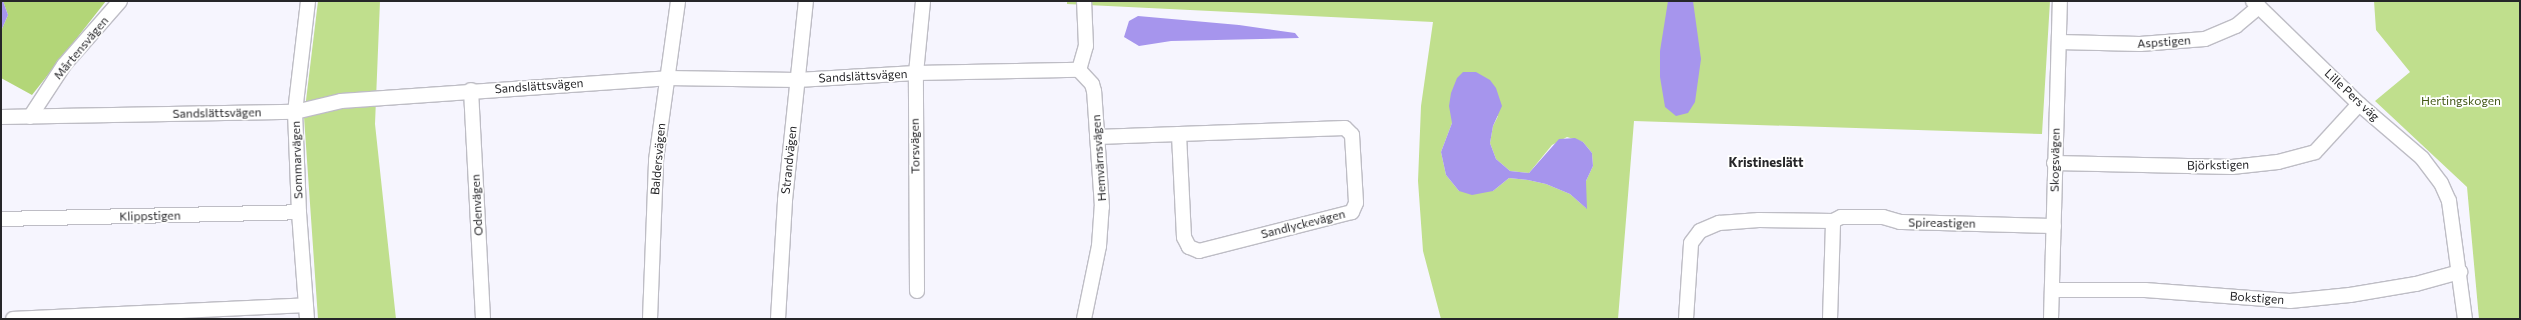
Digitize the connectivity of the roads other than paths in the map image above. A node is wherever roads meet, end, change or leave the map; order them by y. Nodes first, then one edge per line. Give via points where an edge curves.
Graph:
1 (120, 1) edge
2 (308, 1) edge
3 (678, 1) edge
4 (806, 1) edge
5 (923, 1) edge
6 (1084, 1) edge
7 (2060, 1) edge
8 (2256, 4) edge
9 (2059, 42) junction
10 (1079, 70) junction
11 (916, 73) junction
12 (667, 78) junction
13 (797, 80) junction
14 (471, 90) junction
15 (2359, 104) junction
16 (295, 112) junction
17 (1, 117) edge
18 (30, 117) junction
19 (1179, 134) junction
20 (1097, 137) junction
21 (2054, 163) junction
22 (299, 212) junction
23 (1, 219) edge
24 (1833, 221) junction
25 (2054, 226) junction
26 (2460, 272) junction
27 (2052, 290) junction
28 (917, 291) dead end
29 (306, 305) junction
30 (84, 316) edge
31 (13, 319) edge
32 (307, 319) edge
33 (483, 319) edge
34 (650, 319) edge
35 (778, 319) edge
36 (1084, 319) edge
37 (1686, 319) edge
38 (1830, 319) edge
39 (2051, 319) edge
40 (2465, 319) edge

1 - 18 street, Mårtensvägen via 64,65
2 - 16 street, Sommarvägen
3 - 12 street, Baldersvägen
4 - 13 street, Strandvägen
5 - 11 street, Torsvägen
6 - 10 street via 1086,46
7 - 9 street, Skogsvägen
8 - 9 street, Aspstigen via 2236,26 2205,39 2140,44
8 - 15 street, Lille Pers väg
9 - 21 street, Skogsvägen
10 - 11 street, Sandslättsvägen
10 - 20 street, Hemvärnsvägen via 1092,84 1094,91
11 - 13 street, Sandslättsvägen
11 - 28 street, Torsvägen
12 - 13 street, Sandslättsvägen
12 - 14 street, Sandslättsvägen
12 - 34 street, Baldersvägen via 656,160
13 - 35 street, Strandvägen via 780,258
14 - 16 street, Sandslättsvägen via 341,101
14 - 33 street, Odenvägen
15 - 21 street, Björkstigen via 2315,152 2278,162 2232,167
15 - 26 street, Lille Pers väg via 2422,158 2446,193
16 - 18 street, Sandslättsvägen
16 - 22 street, Sommarvägen
17 - 18 street, Sandslättsvägen
19 - 19 street, Sandlyckevägen via 1345,128 1352,135 1356,203 1352,212 1199,250 1189,247 1184,237
19 - 20 street, Sandlyckevägen
20 - 36 street, Hemvärnsvägen via 1101,226
21 - 25 street, Skogsvägen
22 - 23 street, Klippstigen
22 - 29 street, Sommarvägen
24 - 25 street, Spireastigen via 1841,217 1883,217 1900,222
24 - 37 street, Spireastigen via 1732,221 1700,231 1689,248
24 - 38 street
25 - 27 street, Skogsvägen
26 - 27 street, Bokstigen via 2416,284 2350,295 2290,301 2145,290
26 - 40 street
27 - 39 street, Skogsvägen
29 - 30 street
29 - 32 street, Sommarvägen
30 - 31 street

